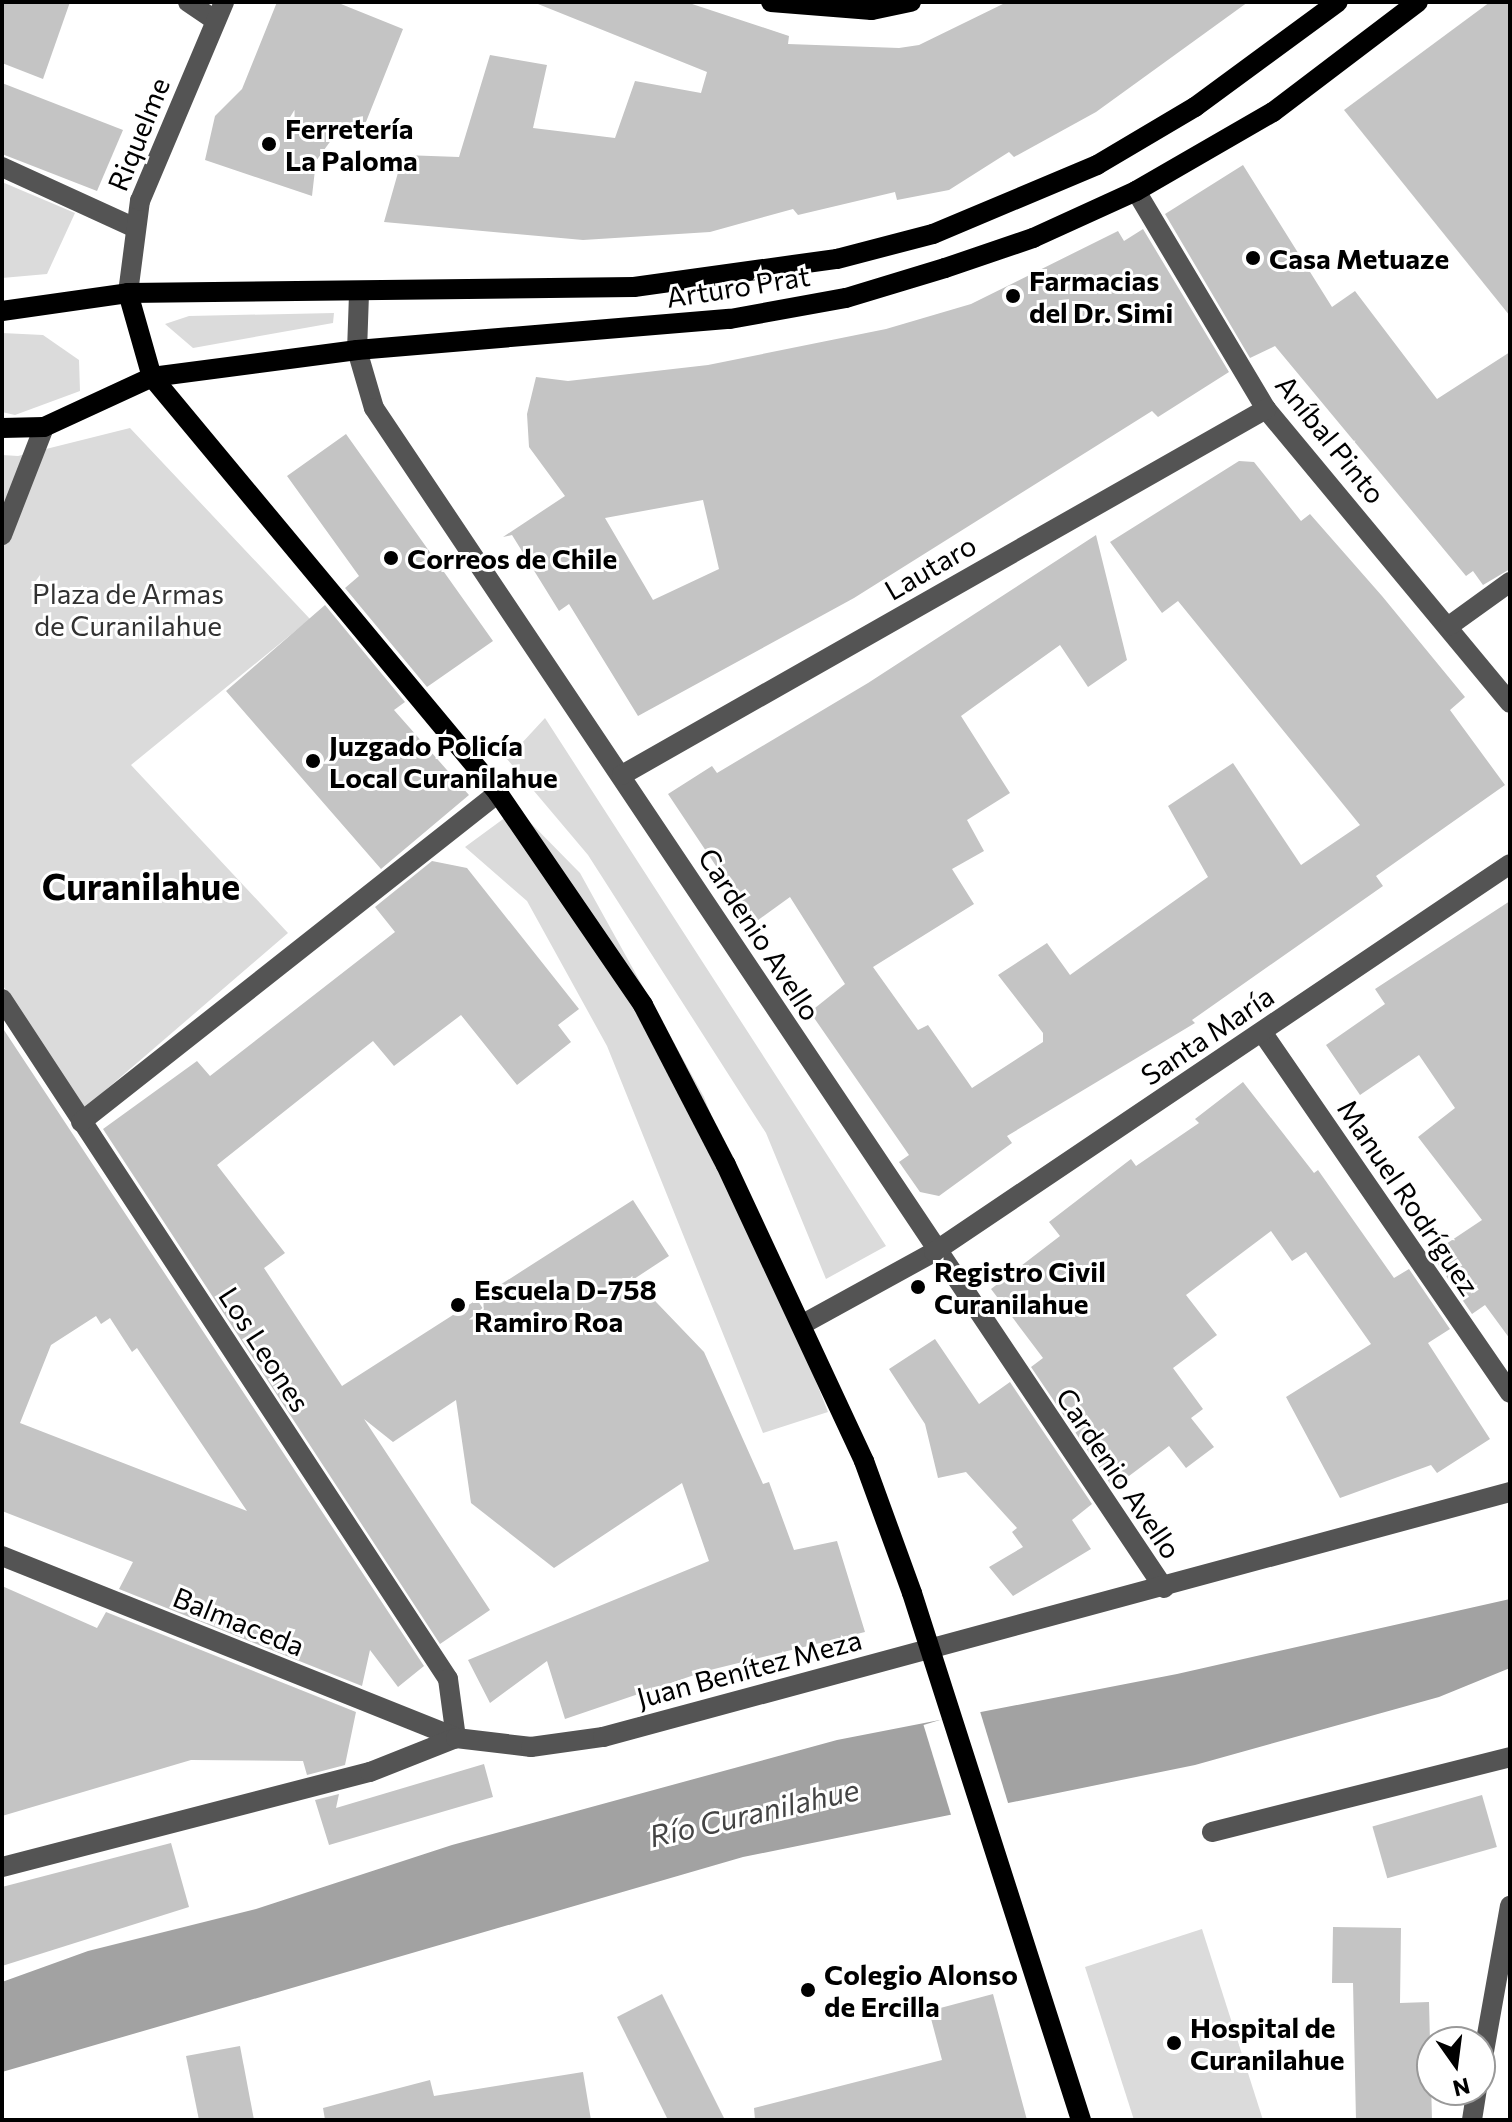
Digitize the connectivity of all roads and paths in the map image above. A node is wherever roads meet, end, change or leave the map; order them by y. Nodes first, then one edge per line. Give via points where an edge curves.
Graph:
1 (188, 2) edge
2 (771, 2) edge
3 (911, 2) edge
4 (1338, 2) edge
5 (1418, 2) edge
6 (219, 11) edge
7 (2, 167) edge
8 (1136, 191) junction
9 (133, 227) junction
10 (128, 293) junction
11 (359, 294) junction
12 (2, 311) edge
13 (357, 350) junction
14 (152, 377) junction
15 (1266, 409) junction
16 (44, 427) junction
17 (2, 428) edge
18 (2, 535) edge
19 (1510, 582) edge
20 (1449, 626) junction
21 (1510, 703) edge
22 (622, 775) junction
23 (498, 793) junction
24 (1510, 864) edge
25 (2, 999) edge
26 (1262, 1032) junction
27 (81, 1122) junction
28 (934, 1252) junction
29 (803, 1324) junction
30 (1510, 1393) edge
31 (1510, 1492) edge
32 (2, 1556) edge
33 (1164, 1588) junction
34 (456, 1738) junction
35 (1510, 1757) edge
36 (1212, 1832) dead end
37 (2, 1867) edge
38 (1510, 1906) edge
39 (1489, 2026) edge
40 (1081, 2120) edge

1 - 6 street
2 - 3 main road via 872,10
4 - 11 main road, Arturo Prat via 1195,107 1097,165 933,234 837,259 634,287
5 - 8 main road, Arturo Prat via 1273,112
6 - 9 street, Riquelme via 148,177
7 - 9 street
8 - 13 main road, Arturo Prat via 1033,238 846,298 637,329
8 - 15 street, Aníbal Pinto
9 - 10 street, Riquelme
10 - 11 main road, Arturo Prat
10 - 12 main road, Arturo Prat
10 - 14 main road
11 - 13 street, Cardenio Avello
13 - 14 main road, Arturo Prat
13 - 22 street, Cardenio Avello via 374,408
14 - 16 main road, Arturo Prat
14 - 23 main road
15 - 20 street, Aníbal Pinto
15 - 22 street, Lautaro
16 - 17 main road, Arturo Prat
16 - 18 street
19 - 20 street
20 - 21 street, Aníbal Pinto
22 - 28 street, Cardenio Avello
23 - 27 street
23 - 29 main road via 643,1005
24 - 26 street, Santa María
25 - 27 street, Los Leones
26 - 28 street, Santa María
26 - 30 street, Manuel Rodríguez
27 - 34 street, Los Leones via 448,1679
28 - 29 street, Santa María
28 - 33 street, Cardenio Avello
29 - 40 main road via 864,1461 912,1593
31 - 33 street, Juan Benítez Meza
32 - 34 street, Balmaceda
33 - 34 street, Juan Benítez Meza via 603,1737 531,1747
34 - 37 street, Juan Benítez Meza via 370,1772
35 - 36 street
38 - 39 street

